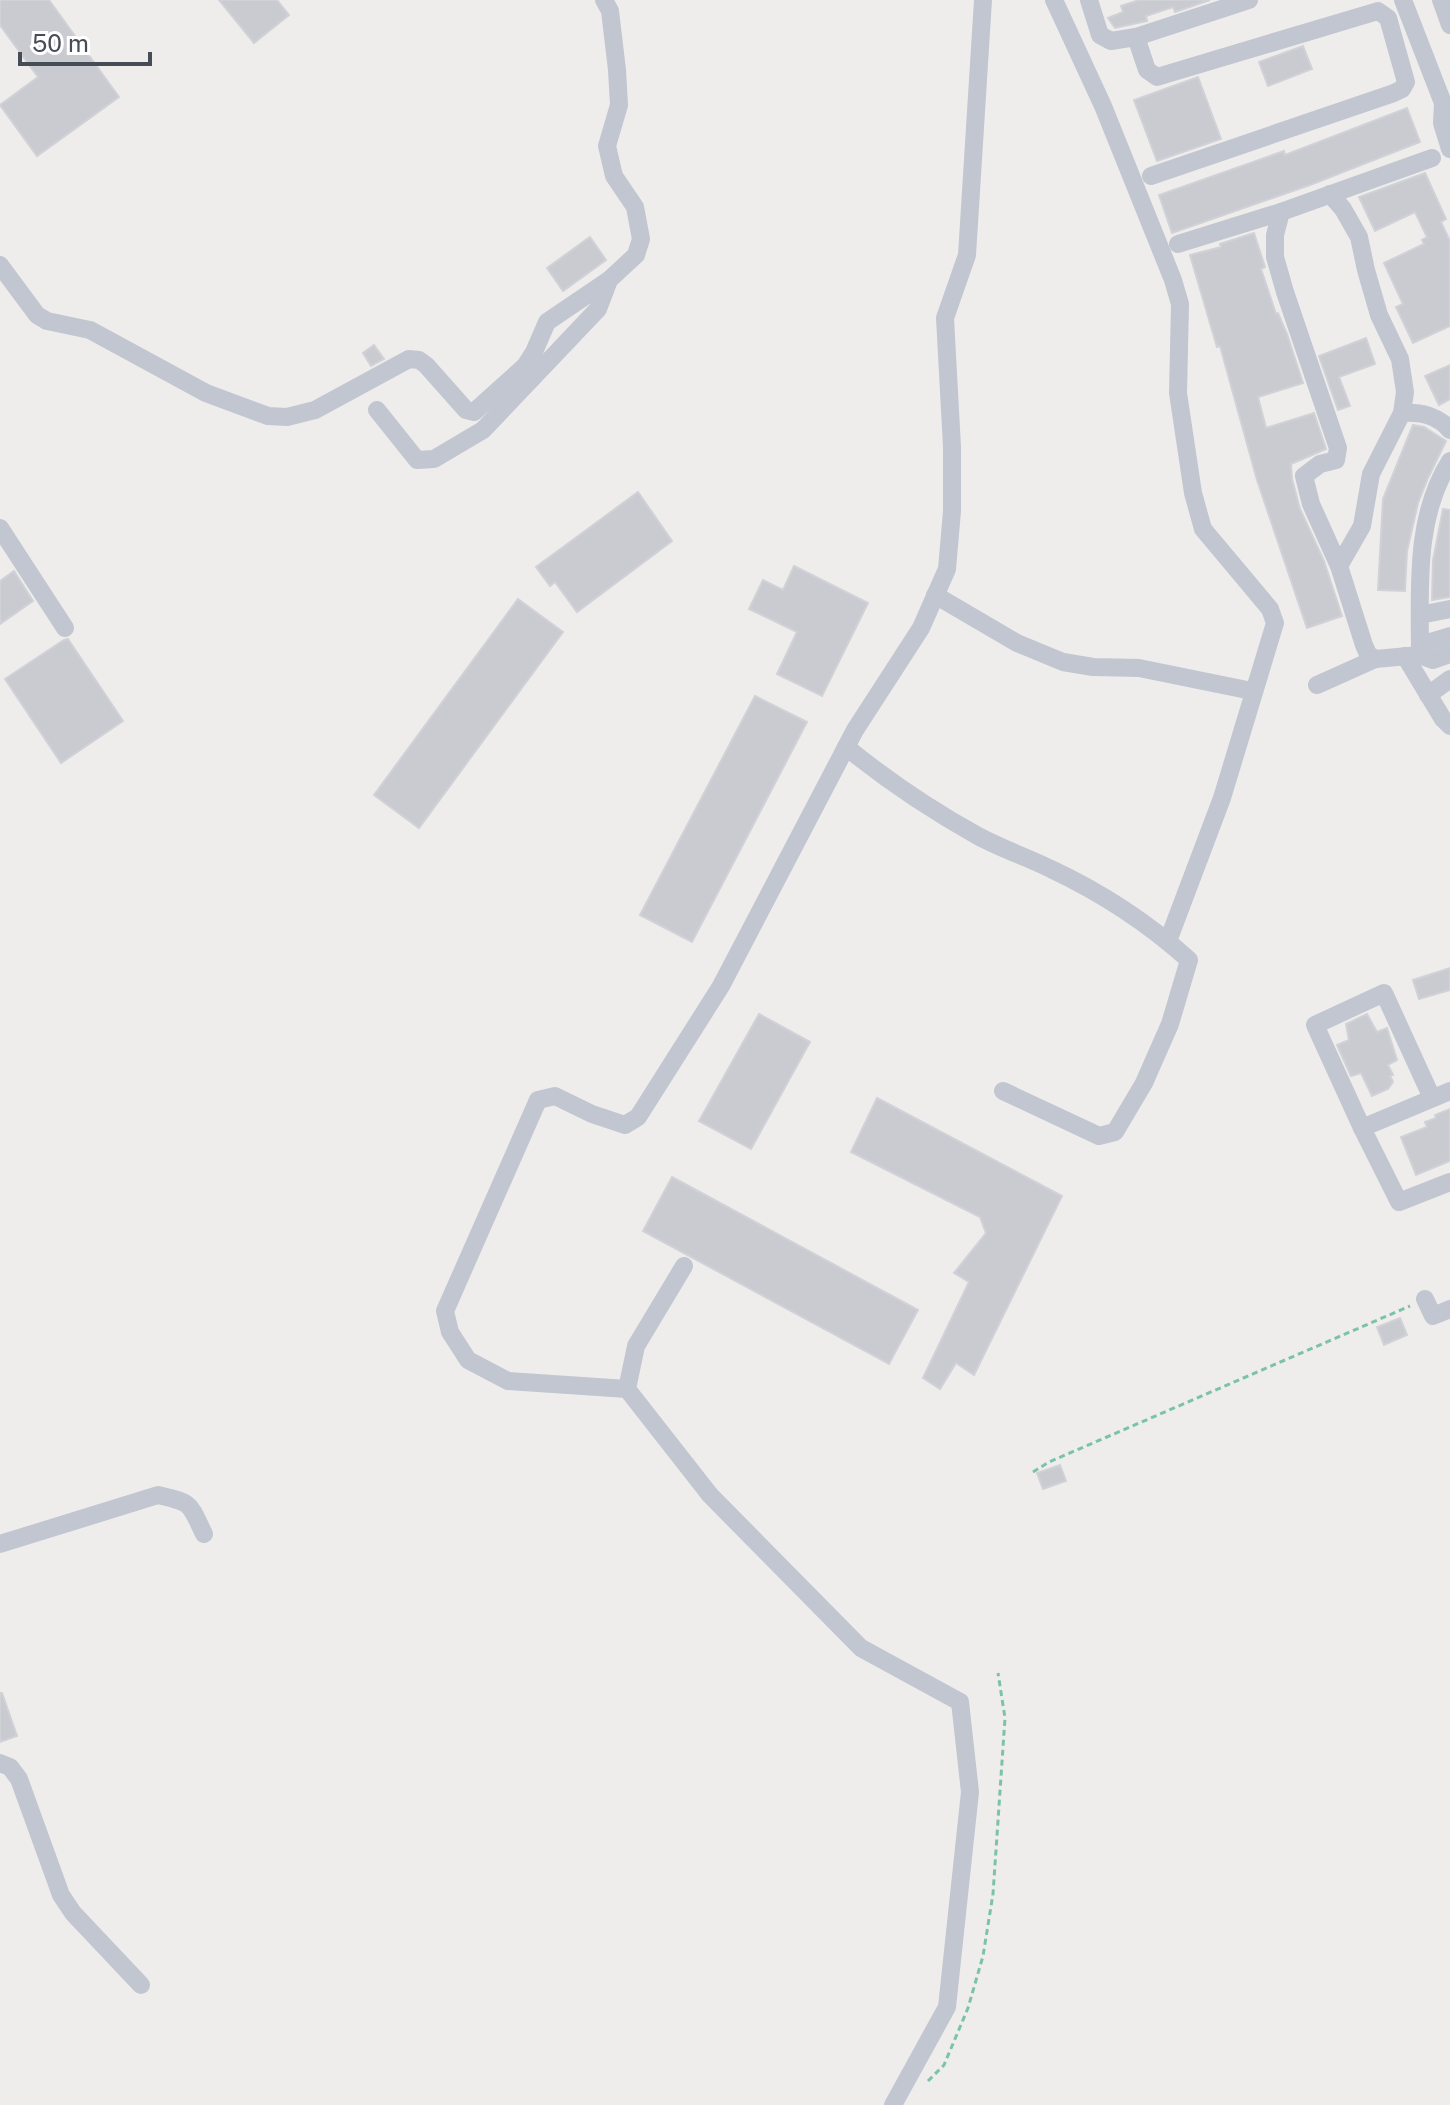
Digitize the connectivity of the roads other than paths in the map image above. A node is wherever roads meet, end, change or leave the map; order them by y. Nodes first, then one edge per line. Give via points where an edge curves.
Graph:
1 (604, 0) edge
2 (983, 0) edge
3 (1054, 0) edge
4 (1089, 0) edge
5 (1249, 0) edge
6 (1403, 0) edge
7 (1441, 0) edge
8 (1450, 25) edge
9 (1136, 37) junction
10 (1446, 106) edge
11 (1450, 149) edge
12 (1432, 158) dead end
13 (1151, 176) dead end
14 (1330, 194) junction
15 (1281, 212) junction
16 (1178, 244) dead end
17 (0, 265) edge
18 (609, 280) junction
19 (377, 410) dead end
20 (1402, 413) junction
21 (1450, 430) edge
22 (1450, 461) edge
23 (0, 528) edge
24 (1339, 566) junction
25 (935, 595) junction
26 (1450, 609) edge
27 (1420, 615) junction
28 (65, 628) dead end
29 (1450, 636) edge
30 (1450, 654) edge
31 (1413, 656) junction
32 (1375, 659) junction
33 (1450, 679) edge
34 (1317, 685) dead end
35 (1252, 691) junction
36 (1428, 695) junction
37 (1450, 726) edge
38 (846, 747) junction
39 (1168, 941) junction
40 (1003, 1091) dead end
41 (1450, 1091) edge
42 (1432, 1098) junction
43 (1362, 1128) junction
44 (1450, 1182) edge
45 (684, 1266) dead end
46 (1425, 1299) road end
47 (1450, 1309) edge
48 (627, 1389) junction
49 (204, 1534) dead end
50 (0, 1544) edge
51 (0, 1763) edge
52 (141, 1985) dead end
53 (893, 2105) edge

1 - 18 street via 610,11 619,105 607,146 614,176 635,207 641,239 636,255
2 - 25 street via 967,255 945,318 952,511 947,569
3 - 35 street via 1103,106 1180,304 1178,393 1203,529 1270,609 1275,623
4 - 9 street via 1104,40
5 - 9 street
6 - 10 street
7 - 8 street
9 - 13 street via 1147,70 1157,77 1378,11 1388,18 1406,82 1394,93
10 - 11 street via 1442,123
12 - 14 street
14 - 15 street
14 - 20 street via 1359,237 1379,315 1400,359
15 - 16 street
15 - 24 street via 1275,257 1338,448 1336,460 1304,476
17 - 18 street via 47,321 90,330 206,393 268,416 287,417 315,410 409,359 426,365 466,410 474,412 525,366 547,322
18 - 19 street via 598,309 483,430 434,459 417,460
20 - 21 street via 1433,417
20 - 24 street via 1371,474 1362,526
22 - 27 street via 1424,531
23 - 28 street
24 - 32 street via 1364,645
25 - 35 street via 1017,643 1063,662 1139,668
25 - 38 street via 921,628
26 - 27 street
27 - 31 street
29 - 31 street via 1430,642
30 - 31 street via 1433,660
31 - 32 street
31 - 36 street
32 - 34 street
33 - 36 street
35 - 39 street via 1222,798
36 - 37 street
38 - 39 street via 931,809 1053,870
38 - 48 street via 721,986 638,1117 625,1125 555,1096 538,1100 445,1311 450,1332 468,1360 508,1381
39 - 40 street via 1189,960 1170,1024 1115,1132 1099,1136
41 - 42 street
42 - 43 street
42 - 43 street via 1384,993 1315,1025
43 - 44 street via 1399,1202
45 - 48 street via 636,1346
46 - 47 street via 1433,1316
48 - 53 street via 710,1495 861,1648 960,1702 970,1792 947,2007
49 - 50 street via 193,1508 158,1495
51 - 52 street via 19,1779 61,1895

